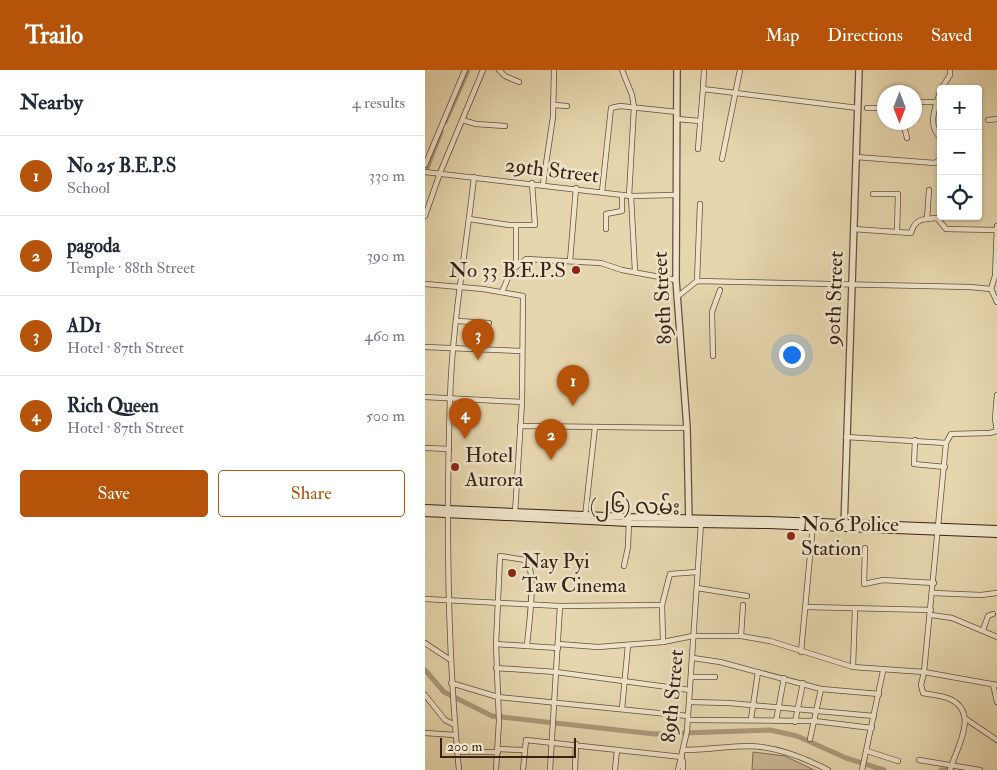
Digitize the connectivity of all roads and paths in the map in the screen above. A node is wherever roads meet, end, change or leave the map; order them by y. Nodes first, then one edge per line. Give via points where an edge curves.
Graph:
1 (465, 70) edge
2 (483, 70) edge
3 (499, 70) edge
4 (554, 70) edge
5 (622, 70) edge
6 (677, 70) edge
7 (704, 70) edge
8 (740, 70) edge
9 (859, 70) edge
10 (950, 70) edge
11 (519, 82) dead end
12 (944, 85) edge
13 (703, 89) junction
14 (737, 93) junction
15 (922, 102) edge
16 (937, 102) joint
17 (553, 105) junction
18 (567, 106) dead end
19 (633, 107) junction
20 (858, 108) junction
21 (867, 108) dead end
22 (877, 108) edge
23 (677, 116) junction
24 (997, 119) edge
25 (462, 120) junction
26 (988, 120) dead end
27 (700, 121) junction
28 (505, 126) dead end
29 (905, 130) edge
30 (937, 133) edge
31 (907, 138) dead end
32 (698, 148) dead end
33 (856, 157) junction
34 (723, 158) dead end
35 (937, 161) edge
36 (425, 165) edge
37 (425, 172) edge
38 (437, 173) junction
39 (474, 176) junction
40 (532, 183) junction
41 (543, 184) junction
42 (576, 188) junction
43 (929, 190) dead end
44 (602, 192) junction
45 (873, 194) dead end
46 (622, 195) junction
47 (675, 195) junction
48 (630, 196) junction
49 (700, 204) dead end
50 (425, 216) edge
51 (469, 219) junction
52 (927, 219) junction
53 (516, 226) junction
54 (606, 229) dead end
55 (853, 229) junction
56 (897, 231) junction
57 (996, 231) edge
58 (570, 261) junction
59 (516, 265) junction
60 (635, 271) junction
61 (676, 280) junction
62 (697, 281) junction
63 (425, 284) edge
64 (850, 286) junction
65 (461, 287) junction
66 (720, 290) dead end
67 (991, 290) junction
68 (501, 292) junction
69 (677, 296) junction
70 (997, 302) edge
71 (457, 321) junction
72 (489, 322) dead end
73 (425, 347) edge
74 (454, 348) junction
75 (523, 351) junction
76 (713, 356) dead end
77 (997, 396) edge
78 (425, 397) edge
79 (450, 398) junction
80 (522, 402) junction
81 (521, 426) junction
82 (595, 427) junction
83 (687, 428) junction
84 (997, 431) edge
85 (846, 437) junction
86 (915, 440) junction
87 (946, 443) junction
88 (425, 448) edge
89 (449, 449) junction
90 (945, 466) junction
91 (425, 508) edge
92 (448, 511) junction
93 (515, 512) junction
94 (425, 513) edge
95 (585, 518) junction
96 (629, 520) junction
97 (689, 521) junction
98 (702, 521) junction
99 (813, 525) junction
100 (844, 525) junction
101 (938, 529) junction
102 (997, 529) edge
103 (997, 534) edge
104 (865, 548) dead end
105 (624, 566) dead end
106 (697, 572) junction
107 (934, 583) junction
108 (697, 588) junction
109 (933, 593) junction
110 (997, 593) edge
111 (747, 596) dead end
112 (425, 599) edge
113 (449, 601) junction
114 (497, 603) junction
115 (531, 604) junction
116 (662, 605) junction
117 (743, 605) dead end
118 (560, 606) junction
119 (807, 607) junction
120 (855, 609) junction
121 (931, 613) junction
122 (993, 614) dead end
123 (983, 630) junction
124 (693, 636) junction
125 (741, 636) junction
126 (997, 637) edge
127 (425, 642) edge
128 (663, 642) junction
129 (496, 644) junction
130 (627, 645) junction
131 (527, 646) junction
132 (558, 646) junction
133 (801, 652) junction
134 (693, 658) junction
135 (449, 659) junction
136 (853, 667) junction
137 (496, 668) junction
138 (883, 671) junction
139 (556, 672) junction
140 (758, 672) junction
141 (924, 672) junction
142 (691, 677) junction
143 (715, 677) dead end
144 (784, 678) junction
145 (625, 681) junction
146 (451, 683) junction
147 (803, 683) junction
148 (995, 684) edge
149 (821, 688) junction
150 (690, 690) junction
151 (879, 694) junction
152 (425, 695) edge
153 (498, 696) junction
154 (554, 702) junction
155 (689, 702) junction
156 (997, 702) edge
157 (752, 705) junction
158 (777, 707) junction
159 (622, 709) junction
160 (796, 709) junction
161 (816, 709) junction
162 (874, 716) junction
163 (688, 718) junction
164 (966, 719) junction
165 (751, 720) junction
166 (814, 721) junction
167 (776, 722) junction
168 (795, 722) junction
169 (455, 725) junction
170 (872, 728) junction
171 (425, 733) edge
172 (455, 735) junction
173 (810, 739) dead end
174 (997, 740) edge
175 (552, 742) junction
176 (577, 744) junction
177 (524, 750) junction
178 (617, 750) junction
179 (683, 750) junction
180 (498, 751) junction
181 (867, 751) junction
182 (457, 752) junction
183 (682, 757) junction
184 (919, 760) dead end
185 (898, 762) dead end
186 (863, 766) edge
187 (950, 768) edge
188 (459, 770) edge
189 (496, 770) edge
190 (523, 770) edge
191 (550, 770) edge
192 (575, 770) edge
193 (615, 770) edge
194 (678, 770) edge
195 (683, 770) edge
196 (828, 770) edge
197 (980, 770) edge

1 - 36 street
2 - 25 street
3 - 11 street
4 - 17 street
5 - 19 street via 633,95
6 - 23 street, 89th Street
7 - 13 street
8 - 14 street
9 - 20 street, 90th Street
10 - 12 street
13 - 14 street
13 - 27 street
14 - 20 street
14 - 34 street
15 - 16 street
16 - 30 street via 932,127
17 - 18 street
17 - 41 street
19 - 23 street
19 - 44 street via 611,108
19 - 48 street
20 - 33 street, 90th Street
21 - 22 street
23 - 27 street
23 - 47 street, 89th Street
24 - 26 street
25 - 28 street
25 - 38 street
27 - 32 street
29 - 31 street
33 - 35 street
33 - 55 street, 90th Street
37 - 38 street, 29th Street
38 - 39 street, 29th Street
38 - 50 street
39 - 40 street, 29th Street
39 - 51 street
40 - 41 street, 29th Street
40 - 53 street via 535,225
41 - 42 street, 29th Street
42 - 44 street, 29th Street
42 - 58 street
43 - 52 street
44 - 46 street, 29th Street
45 - 56 street via 898,194
46 - 48 street, 29th Street
46 - 54 street via 622,211 607,214
47 - 48 street, 29th Street
47 - 61 street, 89th Street
48 - 60 street
49 - 62 street
51 - 53 street
51 - 65 street
52 - 56 street via 913,225 911,233
52 - 57 street via 937,218 946,229
53 - 59 street
55 - 56 street
55 - 64 street, 90th Street
57 - 67 street via 995,276
58 - 59 street via 526,259
58 - 60 street via 601,263
59 - 68 street
60 - 61 street
61 - 69 street, 89th Street
62 - 64 street
62 - 69 street
63 - 65 street
64 - 67 street
64 - 85 street, 90th Street
65 - 68 street
65 - 71 street
66 - 76 street via 713,306
67 - 70 street
68 - 75 street via 523,296
69 - 83 street, 89th Street
71 - 72 street
71 - 74 street
73 - 74 street
74 - 75 street
74 - 79 street
75 - 80 street
77 - 84 street
78 - 79 street
79 - 80 street
79 - 89 street
80 - 81 street
81 - 82 street
81 - 93 street
82 - 83 street
82 - 95 street
83 - 97 street, 89th Street
84 - 87 street via 951,434
85 - 86 street
85 - 100 street, 90th Street
86 - 87 street
86 - 90 street via 914,464
87 - 90 street
88 - 89 street
89 - 92 street
90 - 101 street
91 - 92 main road, (၂၆) လမ်း
92 - 93 main road, (၂၆) လမ်း
92 - 94 main road, (၂၆) လမ်း
92 - 95 main road, (၂၆) လမ်း
92 - 113 street
93 - 95 main road, (၂၆) လမ်း
95 - 96 main road, (၂၆) လမ်း
96 - 97 main road, (၂၆) လမ်း
96 - 105 street via 629,547
97 - 98 main road, (၂၆) လမ်း
98 - 99 main road, (၂၆) လမ်း
98 - 106 street, 89th Street
99 - 100 main road, (၂၆) လမ်း
99 - 119 street
100 - 101 main road, (၂၆) လမ်း
101 - 102 main road
101 - 103 main road
101 - 107 street
104 - 107 street via 864,584 883,580
106 - 108 street, 89th Street
106 - 116 street via 670,573
107 - 109 street
108 - 111 street
108 - 124 street, 89th Street
109 - 110 street
109 - 121 street
112 - 113 street
113 - 114 street
113 - 135 street
114 - 115 street
114 - 115 street via 500,556 529,563
114 - 129 street
115 - 118 street
115 - 131 street
116 - 118 street
116 - 128 street
117 - 125 street
118 - 132 street
119 - 120 street
119 - 133 street
120 - 121 street
120 - 136 street
121 - 123 street
121 - 141 street
122 - 123 street via 988,616
123 - 126 street
124 - 125 street
124 - 128 street
124 - 134 street, 89th Street
125 - 133 street via 770,641
127 - 135 street
128 - 130 street
129 - 131 street
129 - 137 street
130 - 132 street
130 - 145 street
131 - 132 street
132 - 139 street
133 - 136 street
134 - 140 street
134 - 142 street, 89th Street
135 - 146 street
136 - 138 street
137 - 139 street
137 - 153 street
138 - 141 street
138 - 151 street
139 - 145 street
139 - 154 street
140 - 144 street
140 - 157 street
141 - 148 street
141 - 164 street via 923,693 954,702
142 - 143 street
142 - 150 street, 89th Street
144 - 147 street
144 - 158 street
145 - 150 street
145 - 159 street
146 - 153 street
146 - 169 street
147 - 149 street
147 - 160 street
148 - 156 street via 993,691
149 - 151 street
149 - 161 street
150 - 155 street, 89th Street
151 - 162 street
152 - 169 street via 445,720
153 - 154 street
153 - 180 street
154 - 159 street
154 - 175 street
155 - 157 street
155 - 163 street, 89th Street
157 - 158 street
157 - 165 street
158 - 160 street
158 - 167 street
159 - 163 street
160 - 161 street
160 - 168 street
161 - 162 street
161 - 166 street
162 - 170 street
163 - 165 street
163 - 179 street, 89th Street
164 - 174 street
164 - 187 street
165 - 167 street
166 - 168 street
166 - 170 street
166 - 173 street
167 - 168 street
169 - 172 street
170 - 181 street
171 - 172 street
172 - 182 street
175 - 176 street
175 - 177 street via 526,740
175 - 191 street
176 - 178 street
176 - 192 street
177 - 180 street
177 - 190 street
178 - 183 street
178 - 193 street
179 - 183 street, 89th Street
179 - 196 street via 749,746 773,749
180 - 182 street
180 - 189 street
181 - 185 street
181 - 186 street
182 - 188 street
183 - 194 street, 89th Street
183 - 195 street, 89th Street
184 - 187 street
187 - 197 street

